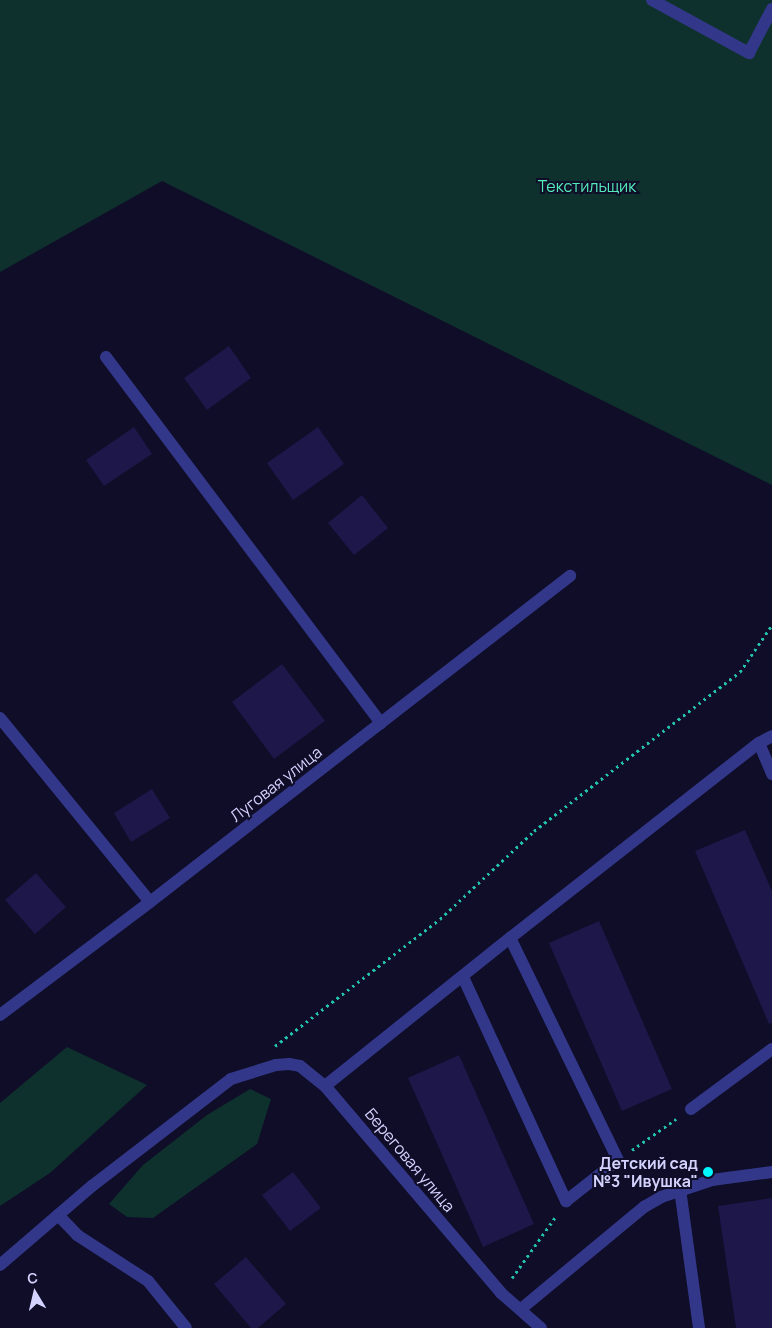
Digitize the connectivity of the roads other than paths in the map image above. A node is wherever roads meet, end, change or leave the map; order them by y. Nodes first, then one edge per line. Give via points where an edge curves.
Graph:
1 (652, 0) edge
2 (772, 9) edge
3 (106, 357) dead end
4 (570, 576) dead end
5 (0, 718) edge
6 (381, 723) junction
7 (772, 736) edge
8 (759, 743) junction
9 (772, 774) edge
10 (150, 902) junction
11 (510, 938) junction
12 (463, 977) junction
13 (0, 1015) edge
14 (772, 1050) edge
15 (325, 1086) junction
16 (691, 1109) road end
17 (772, 1172) edge
18 (680, 1190) junction
19 (58, 1215) junction
20 (0, 1265) edge
21 (521, 1308) junction
22 (186, 1328) edge
23 (541, 1328) edge
24 (699, 1328) edge

1 - 2 street via 749,53
3 - 6 street
4 - 6 street, Луговая улица
5 - 10 street
6 - 10 street, Луговая улица
7 - 8 street
8 - 9 street
8 - 11 street
10 - 13 street, Луговая улица
11 - 12 street
11 - 12 street via 618,1160 566,1201
12 - 15 street
14 - 16 street
15 - 19 street, Береговая улица via 300,1066 289,1064 232,1079
15 - 21 street, Береговая улица via 501,1292
17 - 18 street via 712,1180
18 - 21 street via 661,1196 644,1207
18 - 24 street
19 - 20 street, Береговая улица
19 - 22 street via 77,1235 148,1281
21 - 23 street, Береговая улица

